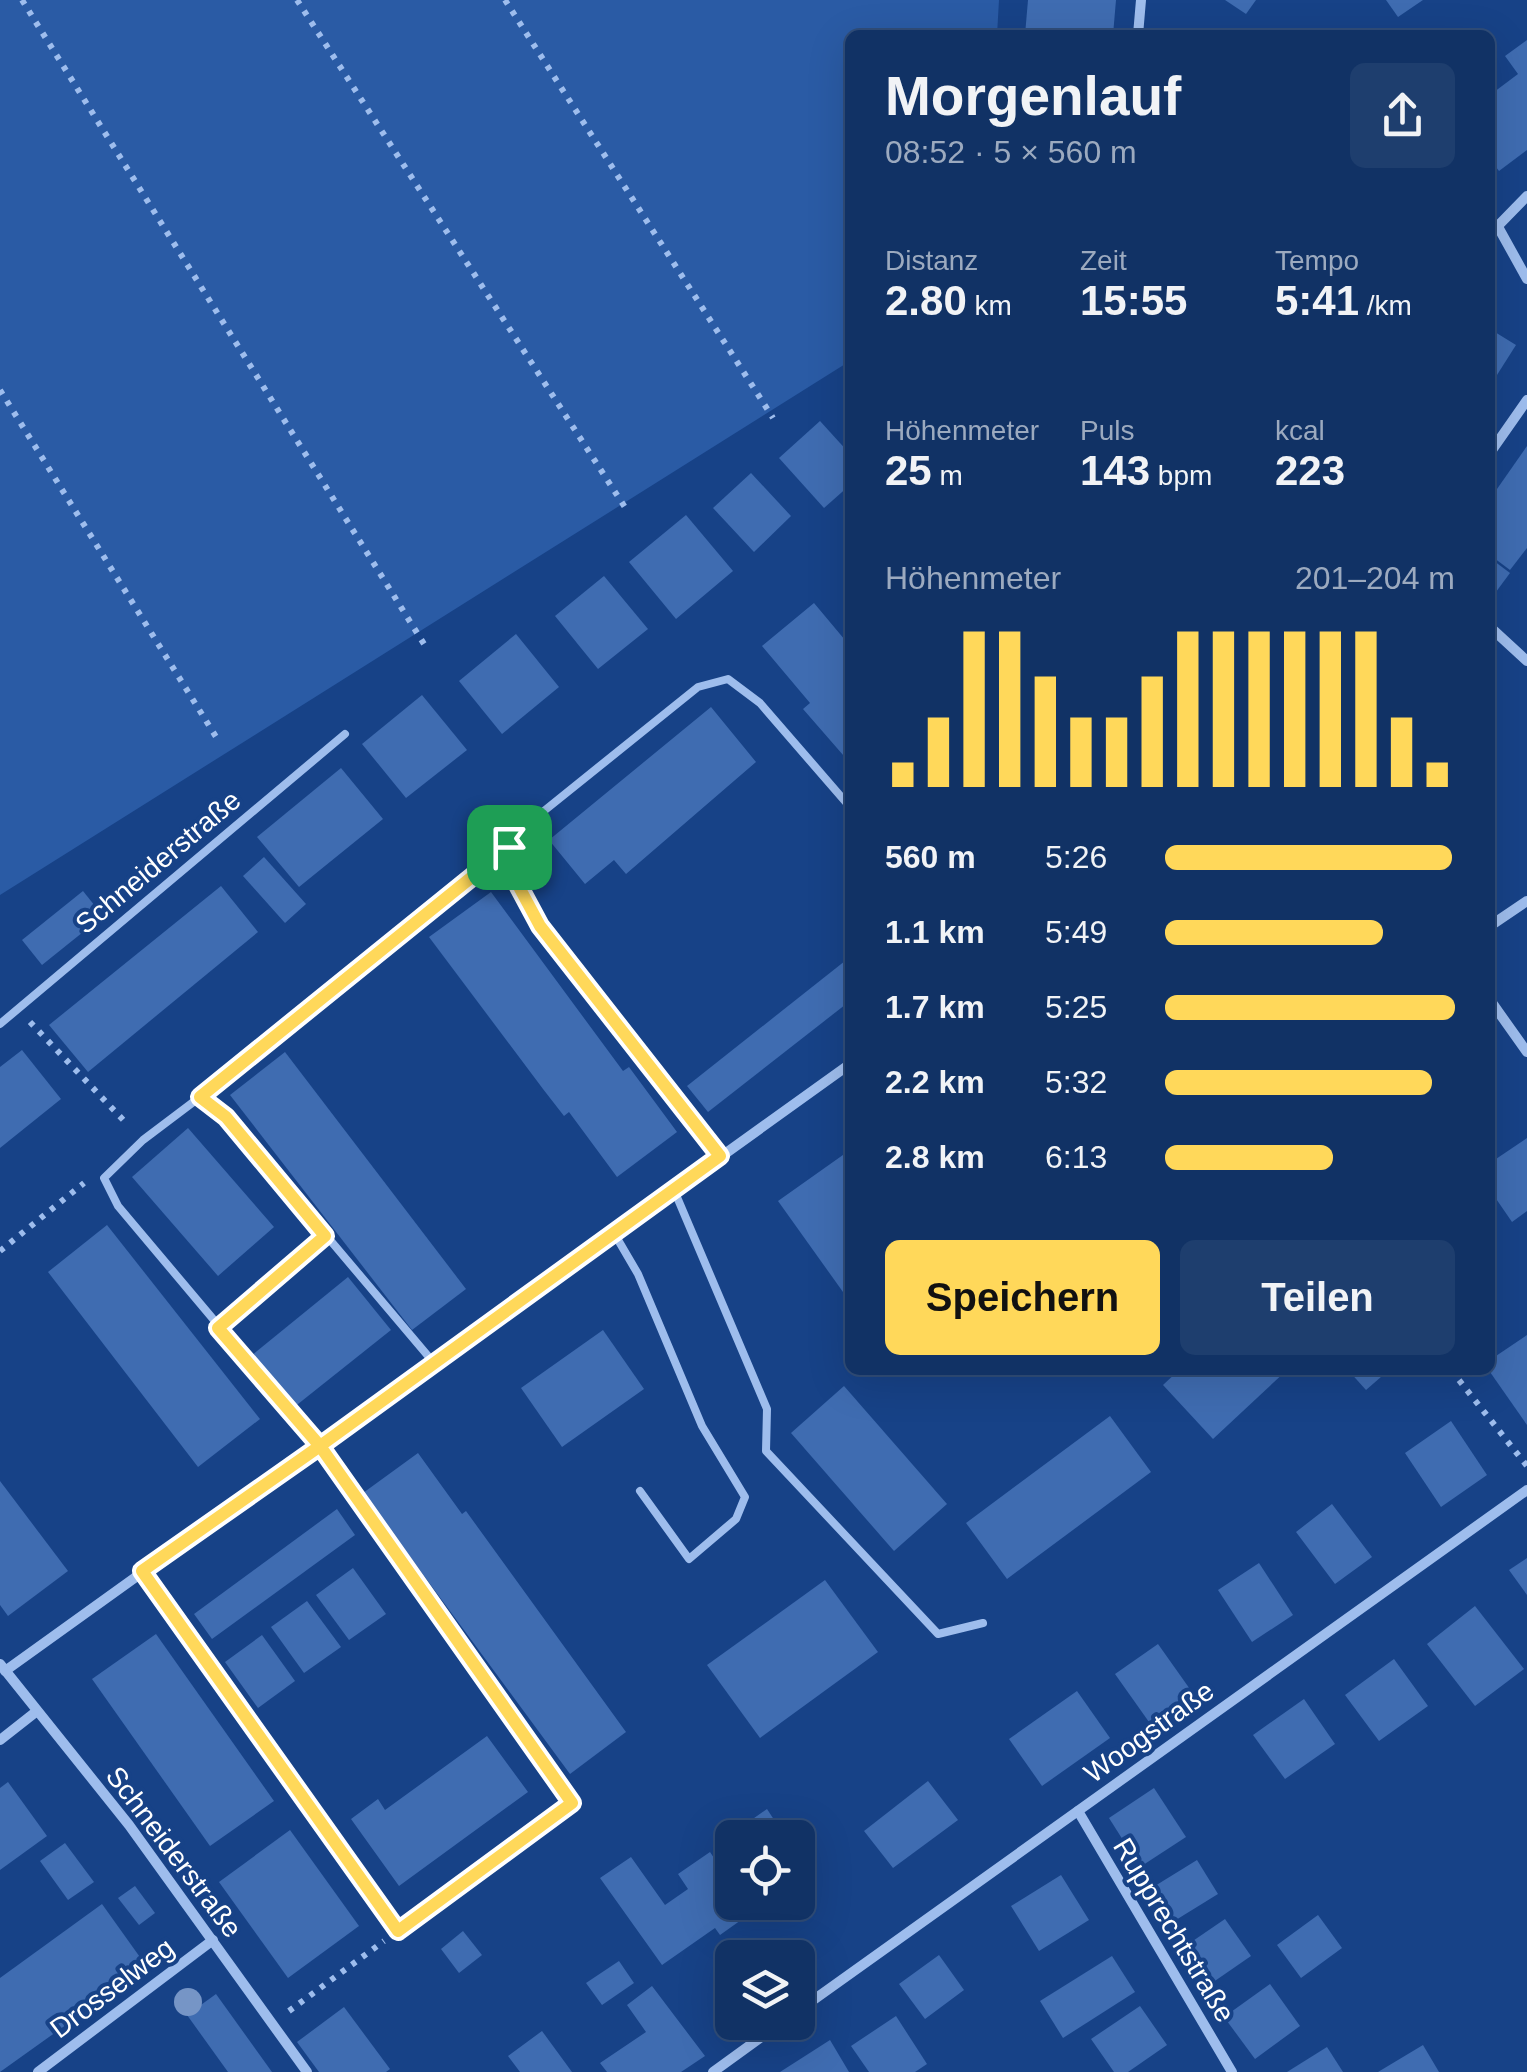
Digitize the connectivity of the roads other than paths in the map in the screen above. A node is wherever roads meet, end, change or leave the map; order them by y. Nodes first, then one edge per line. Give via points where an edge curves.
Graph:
1 (1142, 0) edge
2 (1139, 30) edge
3 (1527, 196) edge
4 (1495, 229) edge
5 (1495, 231) edge
6 (1527, 279) edge
7 (1527, 400) edge
8 (1495, 446) edge
9 (1495, 631) edge
10 (1527, 660) edge
11 (345, 734) dead end
12 (845, 801) edge
13 (1527, 901) edge
14 (1495, 923) edge
15 (1495, 1007) edge
16 (0, 1024) edge
17 (1527, 1052) edge
18 (845, 1068) edge
19 (720, 1156) junction
20 (674, 1190) junction
21 (614, 1233) junction
22 (325, 1236) junction
23 (218, 1328) junction
24 (434, 1362) junction
25 (320, 1446) junction
26 (1527, 1490) edge
27 (640, 1491) dead end
28 (142, 1571) junction
29 (984, 1622) dead end
30 (3, 1667) edge
31 (37, 1712) junction
32 (0, 1740) edge
33 (1078, 1811) junction
34 (213, 1940) junction
35 (815, 1999) edge
36 (757, 2040) edge
37 (38, 2072) edge
38 (307, 2072) edge
39 (712, 2072) edge
40 (1232, 2072) edge

1 - 2 street
3 - 4 street
5 - 6 street
7 - 8 street
9 - 10 street
11 - 16 lane, Schneiderstraße
12 - 19 lane via 752,696 728,679 712,680 530,823 509,847 511,872 540,926
13 - 14 street
15 - 17 street
18 - 19 street
19 - 20 street
20 - 21 street
20 - 29 lane via 767,1409 766,1451 938,1634
21 - 24 street
21 - 27 lane via 702,1426 745,1497 736,1519 690,1559
22 - 23 lane
22 - 23 lane via 226,1117 200,1097 143,1140 104,1178 118,1206
22 - 24 lane
23 - 25 lane
24 - 25 street
25 - 28 street
25 - 28 lane via 572,1803 398,1931
26 - 33 street, Woogstraße
28 - 30 street
30 - 31 street, Schneiderstraße
31 - 32 street
31 - 34 street, Schneiderstraße
33 - 35 street, Woogstraße
33 - 40 street, Rupprechtstraße
34 - 37 street, Drosselweg
34 - 38 street, Schneiderstraße
36 - 39 street

